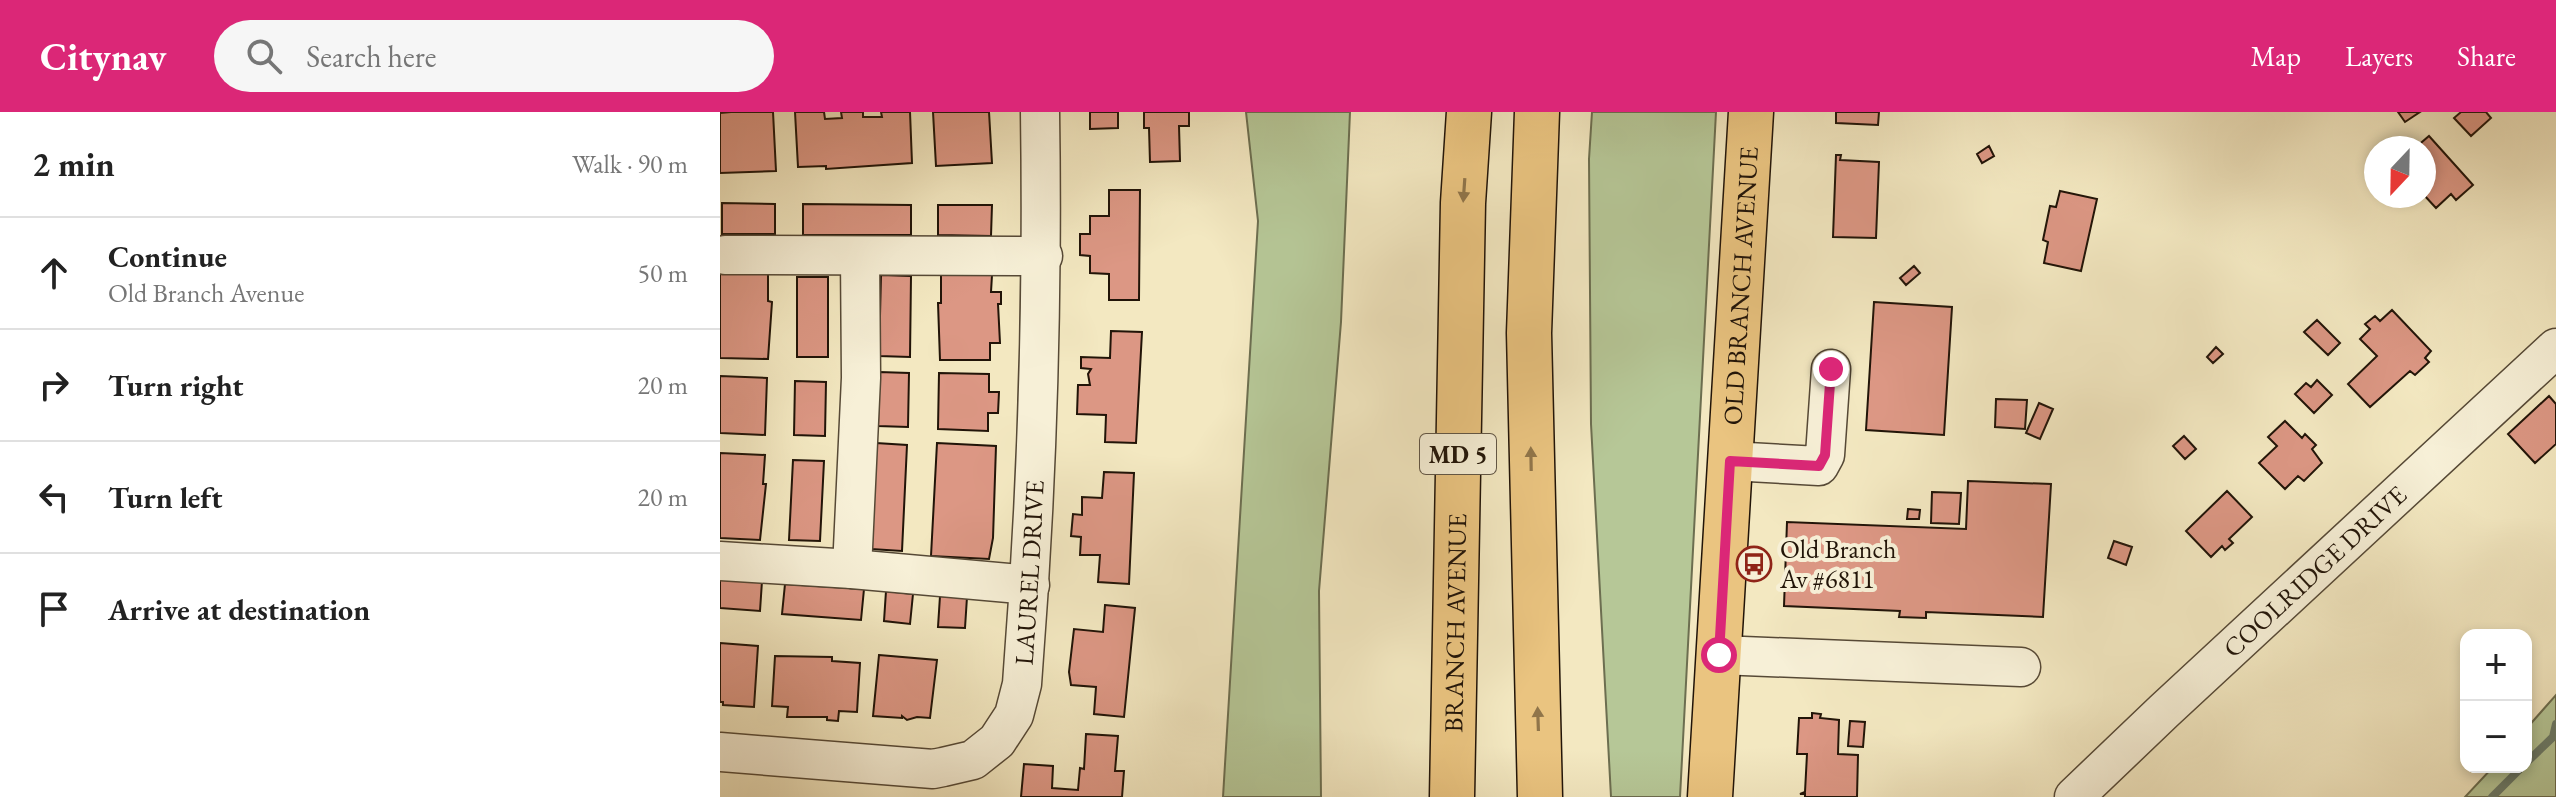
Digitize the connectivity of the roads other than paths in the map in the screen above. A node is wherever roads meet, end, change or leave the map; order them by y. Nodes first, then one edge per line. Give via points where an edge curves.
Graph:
1 (1040, 112) edge
2 (1469, 112) edge
3 (1537, 112) edge
4 (1751, 112) edge
5 (725, 255) dead end
6 (860, 256) junction
7 (1043, 256) junction
8 (2556, 348) edge
9 (1831, 369) dead end
10 (1730, 461) junction
11 (720, 561) edge
12 (852, 569) junction
13 (1030, 585) junction
14 (1719, 655) junction
15 (2021, 667) dead end
16 (720, 752) edge
17 (1452, 797) edge
18 (1540, 797) edge
19 (1710, 797) edge
20 (2074, 797) edge

1 - 7 street, LAUREL DRIVE
2 -> 17 main road, BRANCH AVENUE / MD 5
18 -> 3 main road, MD 5 via 1529,333
4 - 10 main road, OLD BRANCH AVENUE
5 - 6 street
6 - 7 street
6 - 12 street via 861,378
7 - 13 street, LAUREL DRIVE
8 - 20 street, COOLRIDGE DRIVE
9 - 10 street via 1825,455 1819,466
10 - 14 main road, OLD BRANCH AVENUE
11 - 12 street
12 - 13 street
13 - 16 street, LAUREL DRIVE via 1022,684 1014,715 997,741 973,760 933,769
14 - 15 street
14 - 19 main road, OLD BRANCH AVENUE

